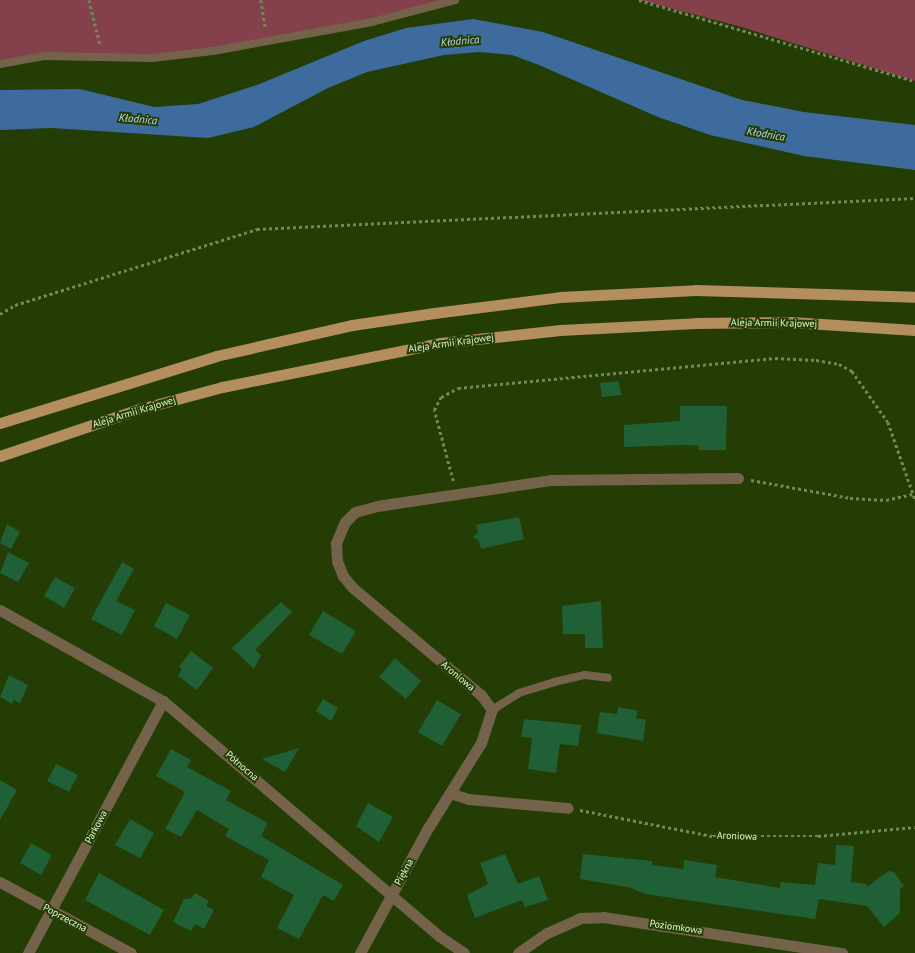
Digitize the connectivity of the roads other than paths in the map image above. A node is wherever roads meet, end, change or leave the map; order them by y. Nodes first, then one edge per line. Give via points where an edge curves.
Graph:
1 (455, 0) edge
2 (0, 64) edge
3 (915, 297) edge
4 (915, 330) edge
5 (0, 423) edge
6 (0, 456) edge
7 (738, 478) road end
8 (0, 610) edge
9 (608, 678) dead end
10 (164, 701) junction
11 (492, 710) junction
12 (450, 793) junction
13 (568, 808) road end
14 (0, 882) edge
15 (391, 894) junction
16 (51, 910) junction
17 (28, 953) edge
18 (131, 953) edge
19 (360, 953) edge
20 (464, 953) edge
21 (518, 953) edge
22 (842, 953) edge

1 - 2 lane via 372,22 268,42 152,58 45,56
3 - 5 main road via 696,290 560,297 434,313 352,325 216,356
4 - 6 main road, Aleja Armii Krajowej via 791,322 642,324 440,343 222,387 133,412
7 - 11 street, Aroniowa via 594,477 456,493 355,512 339,532 337,562 353,588 481,695
8 - 10 street, Północna
9 - 11 lane via 585,675 554,682 519,693
10 - 15 street, Północna
10 - 16 street, Parkowa
11 - 12 street via 481,743
12 - 13 street via 468,799
12 - 15 street, Piękna
14 - 16 street, Poprzeczna
15 - 19 street, Piękna
15 - 20 street, Północna
16 - 17 street, Parkowa
16 - 18 street, Poprzeczna
21 - 22 street, Poziomkowa via 547,933 580,918 603,917

